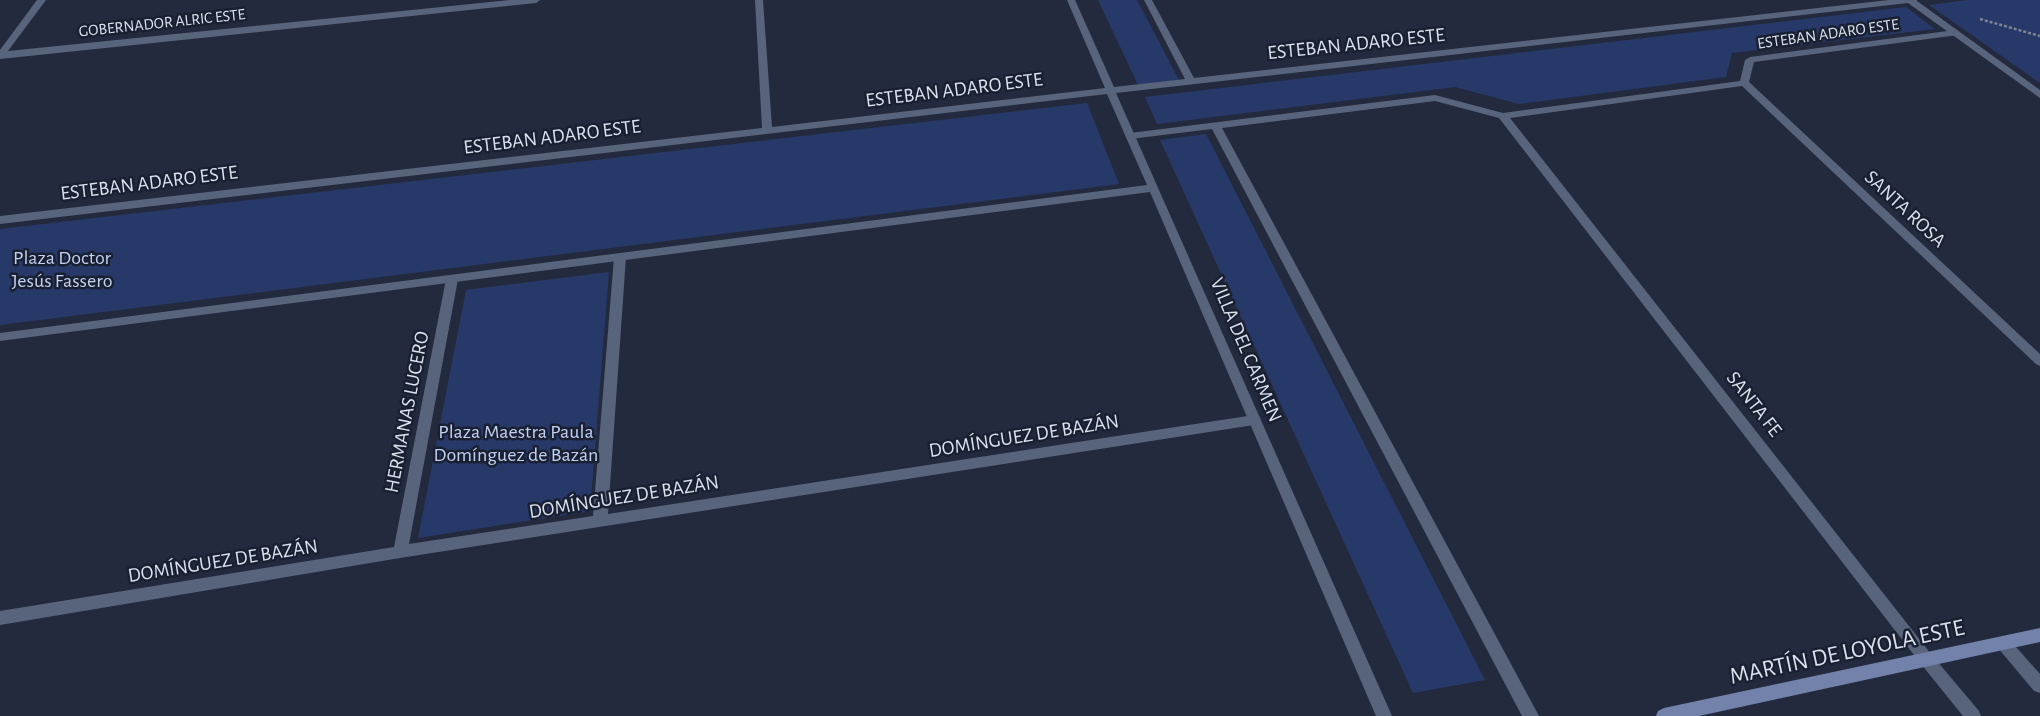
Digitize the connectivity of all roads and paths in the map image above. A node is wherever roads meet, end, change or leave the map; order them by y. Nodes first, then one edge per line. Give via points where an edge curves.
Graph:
1 (42, 0) edge
2 (536, 0) edge
3 (759, 0) edge
4 (1071, 0) edge
5 (1148, 0) edge
6 (1911, 0) edge
7 (1975, 18) dead end
8 (1955, 33) junction
9 (2040, 36) edge
10 (0, 55) edge
11 (1191, 81) junction
12 (1744, 83) junction
13 (1110, 91) junction
14 (2040, 95) edge
15 (1503, 116) junction
16 (1215, 125) junction
17 (767, 131) junction
18 (1130, 136) junction
19 (1154, 188) junction
20 (0, 220) edge
21 (620, 257) junction
22 (452, 279) junction
23 (0, 337) edge
24 (2040, 361) edge
25 (1254, 420) junction
26 (600, 521) junction
27 (400, 552) junction
28 (0, 618) edge
29 (2040, 635) edge
30 (2003, 643) junction
31 (1926, 659) junction
32 (2040, 686) edge
33 (1384, 716) edge
34 (1531, 716) edge
35 (1664, 716) edge
36 (1973, 716) edge

1 - 10 street
2 - 10 street, GOBERNADOR ALRIC ESTE
3 - 17 street
4 - 13 street, VILLA DEL CARMEN
5 - 11 street
6 - 8 street
6 - 11 street, ESTEBAN ADARO ESTE
7 - 9 path
8 - 12 street, ESTEBAN ADARO ESTE via 1750,60
8 - 14 street
11 - 13 street, ESTEBAN ADARO ESTE
12 - 15 street
12 - 24 street, SANTA ROSA
13 - 17 street, ESTEBAN ADARO ESTE
13 - 18 street, VILLA DEL CARMEN
15 - 16 street via 1435,98
15 - 31 street, SANTA FE
16 - 18 street
16 - 34 street
17 - 20 street, ESTEBAN ADARO ESTE
18 - 19 street, VILLA DEL CARMEN
19 - 21 street
19 - 25 street, VILLA DEL CARMEN
21 - 22 street
21 - 26 street
22 - 23 street
22 - 27 street, HERMANAS LUCERO
25 - 26 street, DOMÍNGUEZ DE BAZÁN
25 - 33 street, VILLA DEL CARMEN
26 - 27 street, DOMÍNGUEZ DE BAZÁN
27 - 28 street, DOMÍNGUEZ DE BAZÁN
29 - 30 main road, MARTÍN DE LOYOLA ESTE
30 - 31 main road, MARTÍN DE LOYOLA ESTE
30 - 32 street
31 - 35 main road, MARTÍN DE LOYOLA ESTE
31 - 36 street, SANTA FE

